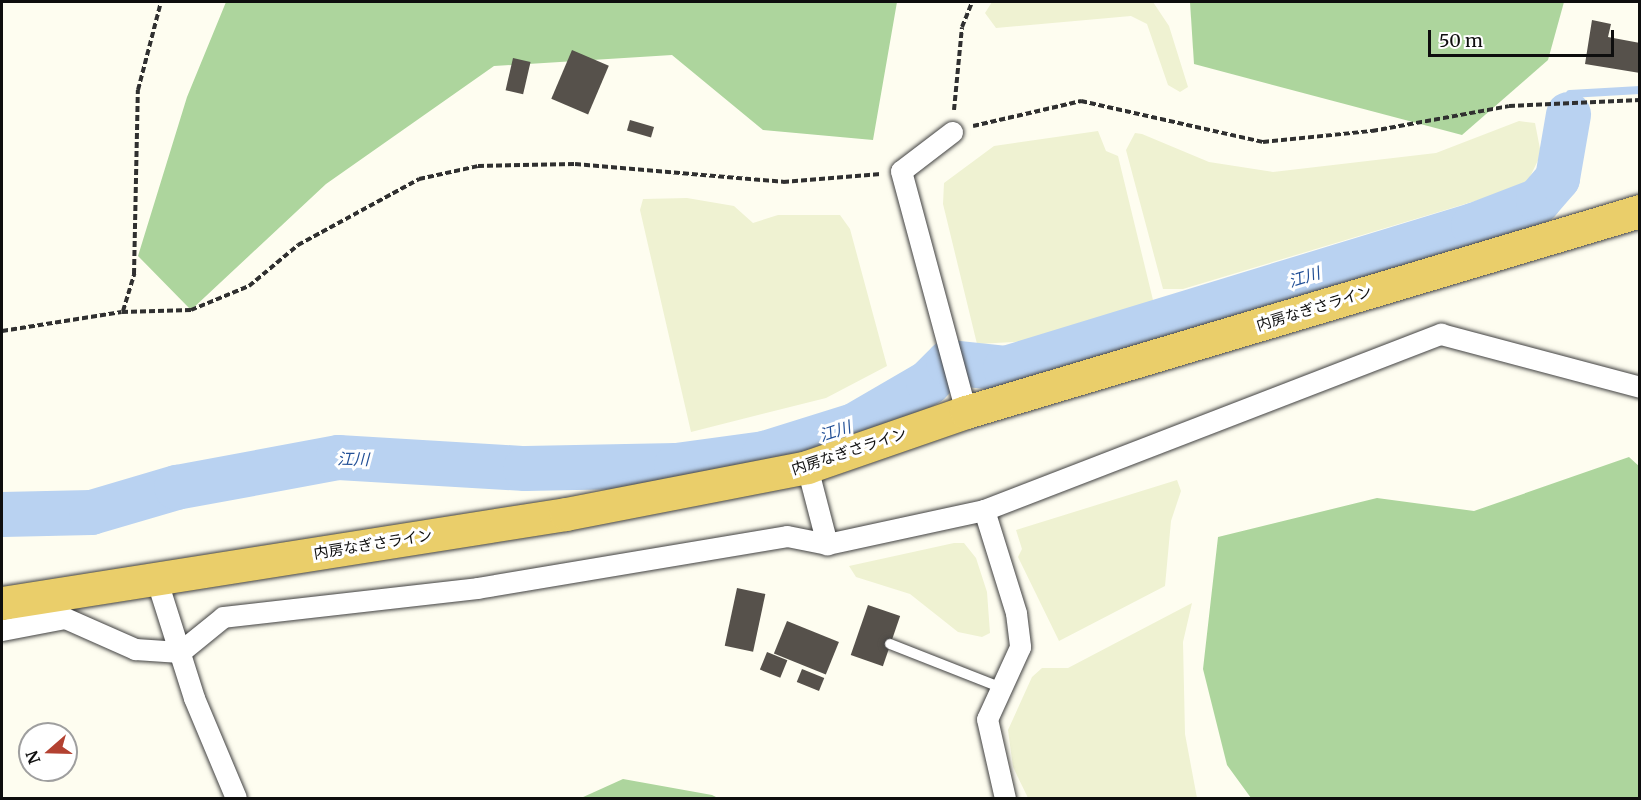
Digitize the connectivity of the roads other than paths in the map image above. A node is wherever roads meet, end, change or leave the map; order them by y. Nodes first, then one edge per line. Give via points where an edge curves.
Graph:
1 (952, 132) road end
2 (1640, 211) edge
3 (1640, 387) edge
4 (966, 412) junction
5 (807, 467) junction
6 (984, 510) junction
7 (827, 544) junction
8 (156, 578) junction
9 (2, 603) edge
10 (2, 630) edge
11 (890, 644) dead end
12 (180, 652) junction
13 (997, 686) junction
14 (236, 798) edge
15 (1005, 798) edge

1 - 4 street via 901,171
2 - 4 highway, 内房なぎさライン
3 - 6 street via 1441,334
4 - 5 highway, 内房なぎさライン
5 - 7 street
5 - 8 highway, 内房なぎさライン via 566,514
6 - 7 street
6 - 13 street via 1016,613 1020,647
7 - 12 street via 787,536 477,588 223,617
8 - 9 highway, 内房なぎさライン
8 - 12 street
10 - 12 street via 65,618 135,649
11 - 13 lane
12 - 14 street
13 - 15 street via 987,719

